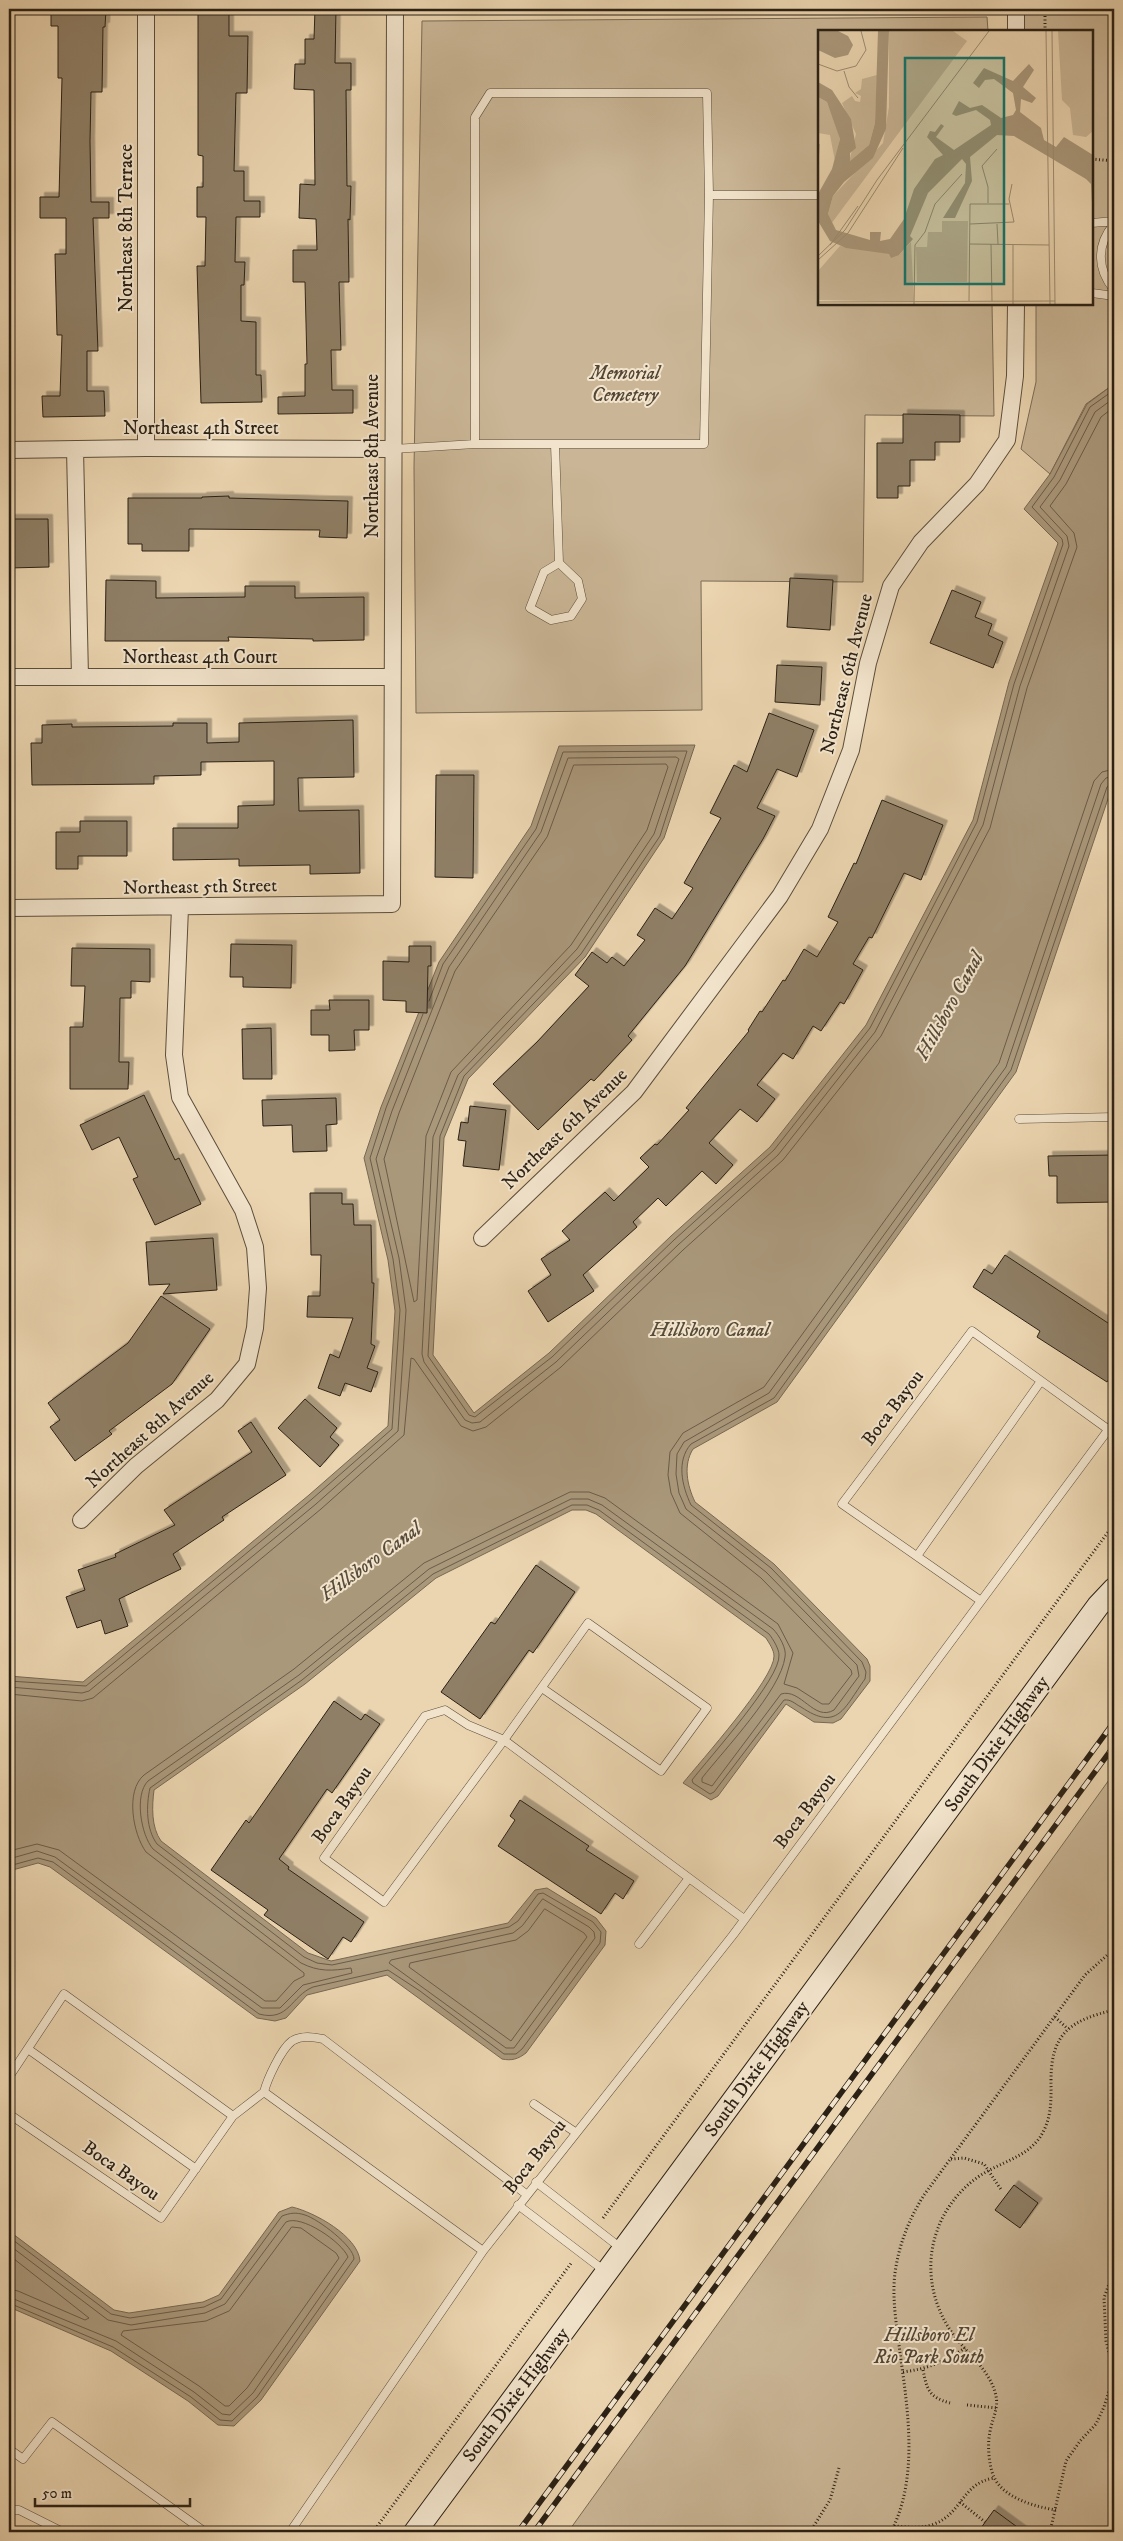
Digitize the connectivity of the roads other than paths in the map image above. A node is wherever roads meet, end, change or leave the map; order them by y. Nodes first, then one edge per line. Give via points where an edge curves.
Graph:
1 (146, 9) edge
2 (395, 9) edge
3 (1016, 9) edge
4 (1016, 30) edge
5 (709, 194) junction
6 (818, 194) edge
7 (1093, 223) edge
8 (1114, 223) edge
9 (1114, 290) edge
10 (1093, 293) edge
11 (1114, 296) edge
12 (1016, 305) edge
13 (475, 444) junction
14 (555, 444) junction
15 (146, 448) junction
16 (75, 449) junction
17 (393, 449) junction
18 (9, 450) edge
19 (559, 564) junction
20 (9, 677) edge
21 (80, 677) junction
22 (391, 677) junction
23 (392, 904) joint
24 (9, 908) edge
25 (180, 908) junction
26 (1114, 1117) edge
27 (1020, 1119) dead end
28 (482, 1238) dead end
29 (1041, 1381) junction
30 (1114, 1422) edge
31 (1109, 1430) junction
32 (81, 1520) dead end
33 (917, 1556) junction
34 (1114, 1578) edge
35 (1114, 1589) edge
36 (982, 1601) junction
37 (1098, 1606) junction
38 (542, 1688) junction
39 (504, 1740) junction
40 (689, 1878) junction
41 (744, 1920) junction
42 (640, 1944) dead end
43 (28, 2049) junction
44 (9, 2077) edge
45 (264, 2092) junction
46 (534, 2104) dead end
47 (9, 2114) edge
48 (234, 2116) junction
49 (576, 2132) junction
50 (196, 2169) junction
51 (536, 2182) junction
52 (526, 2194) junction
53 (518, 2205) junction
54 (623, 2250) junction
55 (483, 2251) junction
56 (607, 2273) junction
57 (9, 2450) edge
58 (9, 2510) edge
59 (63, 2532) edge
60 (205, 2532) edge
61 (290, 2532) edge
62 (415, 2532) edge

1 - 15 street, Northeast 8th Terrace
2 - 17 street, Northeast 8th Avenue
3 - 4 street
5 - 6 lane
5 - 13 lane via 707,93 490,93 475,117
5 - 14 lane via 704,444
7 - 8 lane
8 - 9 lane via 1100,249 1102,270
10 - 11 lane
12 - 28 street, Northeast 6th Avenue via 1016,376 1007,440 977,484 921,542 891,586 868,662 851,750 820,829 780,896 634,1092
13 - 14 lane
13 - 17 lane
14 - 19 lane
15 - 16 street, Northeast 4th Street
15 - 17 street, Northeast 4th Street
16 - 18 street, Northeast 4th Street
16 - 21 street
17 - 22 street, Northeast 8th Avenue
19 - 19 lane via 578,581 582,599 571,616 551,620 530,608 544,572
20 - 21 street, Northeast 4th Court
21 - 22 street, Northeast 4th Court
22 - 23 street, Northeast 8th Avenue
23 - 25 street, Northeast 5th Street
24 - 25 street, Northeast 5th Street
25 - 32 street, Northeast 8th Avenue via 174,1056 180,1097 243,1210 255,1247 258,1288 255,1328 247,1364 217,1400 136,1466
26 - 27 lane
29 - 31 lane, Boca Bayou
29 - 33 lane
29 - 33 lane, Boca Bayou via 972,1331 842,1504
30 - 31 lane, Boca Bayou
31 - 36 lane, Boca Bayou
33 - 36 lane, Boca Bayou
34 - 37 main road, South Dixie Highway
35 - 37 main road, South Dixie Highway
36 - 41 lane, Boca Bayou
37 - 54 main road, South Dixie Highway
38 - 38 lane, Boca Bayou via 588,1623 707,1708 661,1771
38 - 39 lane, Boca Bayou
39 - 39 lane, Boca Bayou via 468,1725 445,1710 425,1716 324,1858 384,1902
39 - 40 lane, Boca Bayou
40 - 41 lane, Boca Bayou
40 - 42 lane
41 - 49 lane, Boca Bayou
43 - 44 lane
43 - 48 lane via 64,1994
43 - 50 lane
45 - 48 lane, Boca Bayou
45 - 52 lane via 268,2076 292,2042 310,2036 323,2040
45 - 55 lane
46 - 49 lane
47 - 50 lane, Boca Bayou via 160,2218
48 - 50 lane, Boca Bayou
49 - 51 lane, Boca Bayou
51 - 52 lane, Boca Bayou
51 - 54 lane
52 - 53 lane, Boca Bayou
53 - 55 lane, Boca Bayou
53 - 56 lane
54 - 56 main road, South Dixie Highway
55 - 61 lane, Boca Bayou
56 - 62 main road, South Dixie Highway
57 - 60 lane via 23,2459 52,2422
58 - 59 lane via 19,2510

